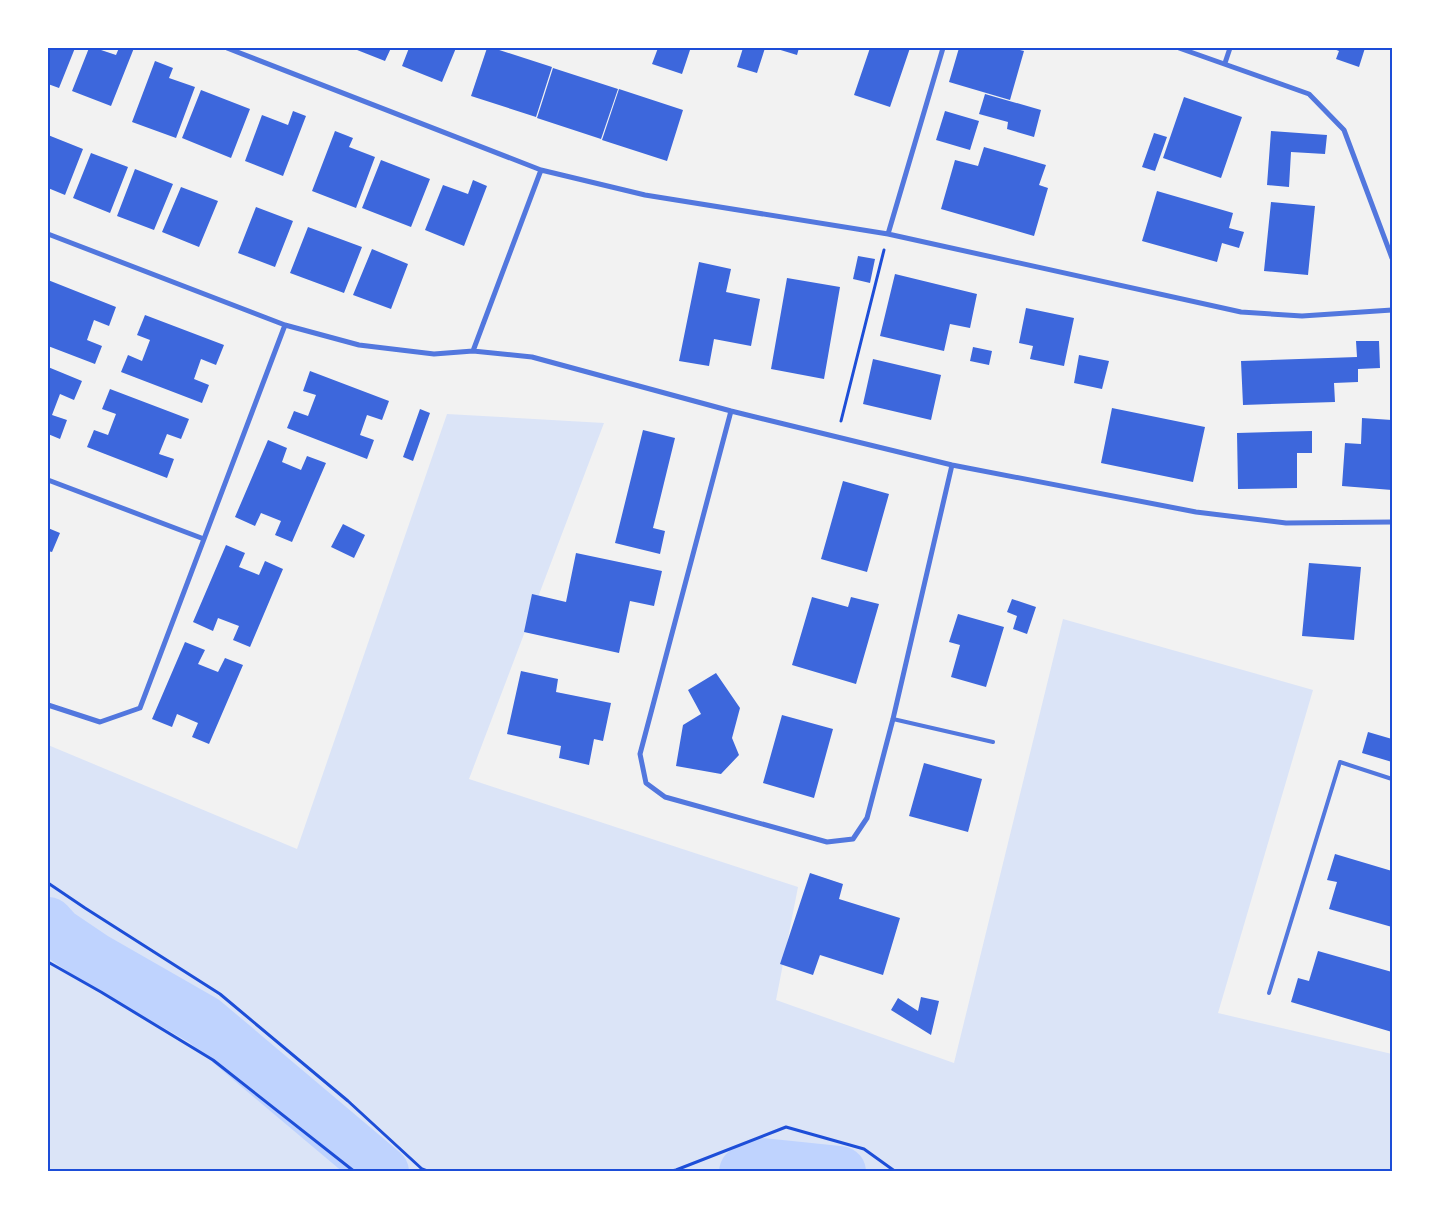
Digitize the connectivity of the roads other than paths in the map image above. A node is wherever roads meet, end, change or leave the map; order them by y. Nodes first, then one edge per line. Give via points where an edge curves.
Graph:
1 (227, 48) edge
2 (943, 48) edge
3 (1179, 48) edge
4 (1230, 48) edge
5 (1225, 63) junction
6 (541, 170) junction
7 (48, 234) edge
8 (888, 234) junction
9 (1392, 258) edge
10 (1392, 310) edge
11 (285, 325) junction
12 (473, 351) junction
13 (731, 411) junction
14 (952, 465) junction
15 (48, 480) edge
16 (1392, 522) edge
17 (204, 539) junction
18 (48, 705) edge
19 (893, 719) junction
20 (993, 742) dead end
21 (1392, 779) edge
22 (1269, 993) dead end

1 - 6 street
2 - 8 street
3 - 5 street
4 - 5 street
5 - 9 street via 1309,94 1344,130
6 - 8 street via 645,195
6 - 12 street
7 - 11 street
8 - 10 street via 1241,312 1302,316
11 - 12 street via 359,345 434,354
11 - 17 street
12 - 13 street via 532,357
13 - 14 street
13 - 19 street via 640,754 646,783 665,798 826,842 853,838 867,818
14 - 16 street via 1196,512 1286,523
14 - 19 street
15 - 17 street
17 - 18 street via 140,708 100,722
19 - 20 lane
21 - 22 lane via 1340,762

